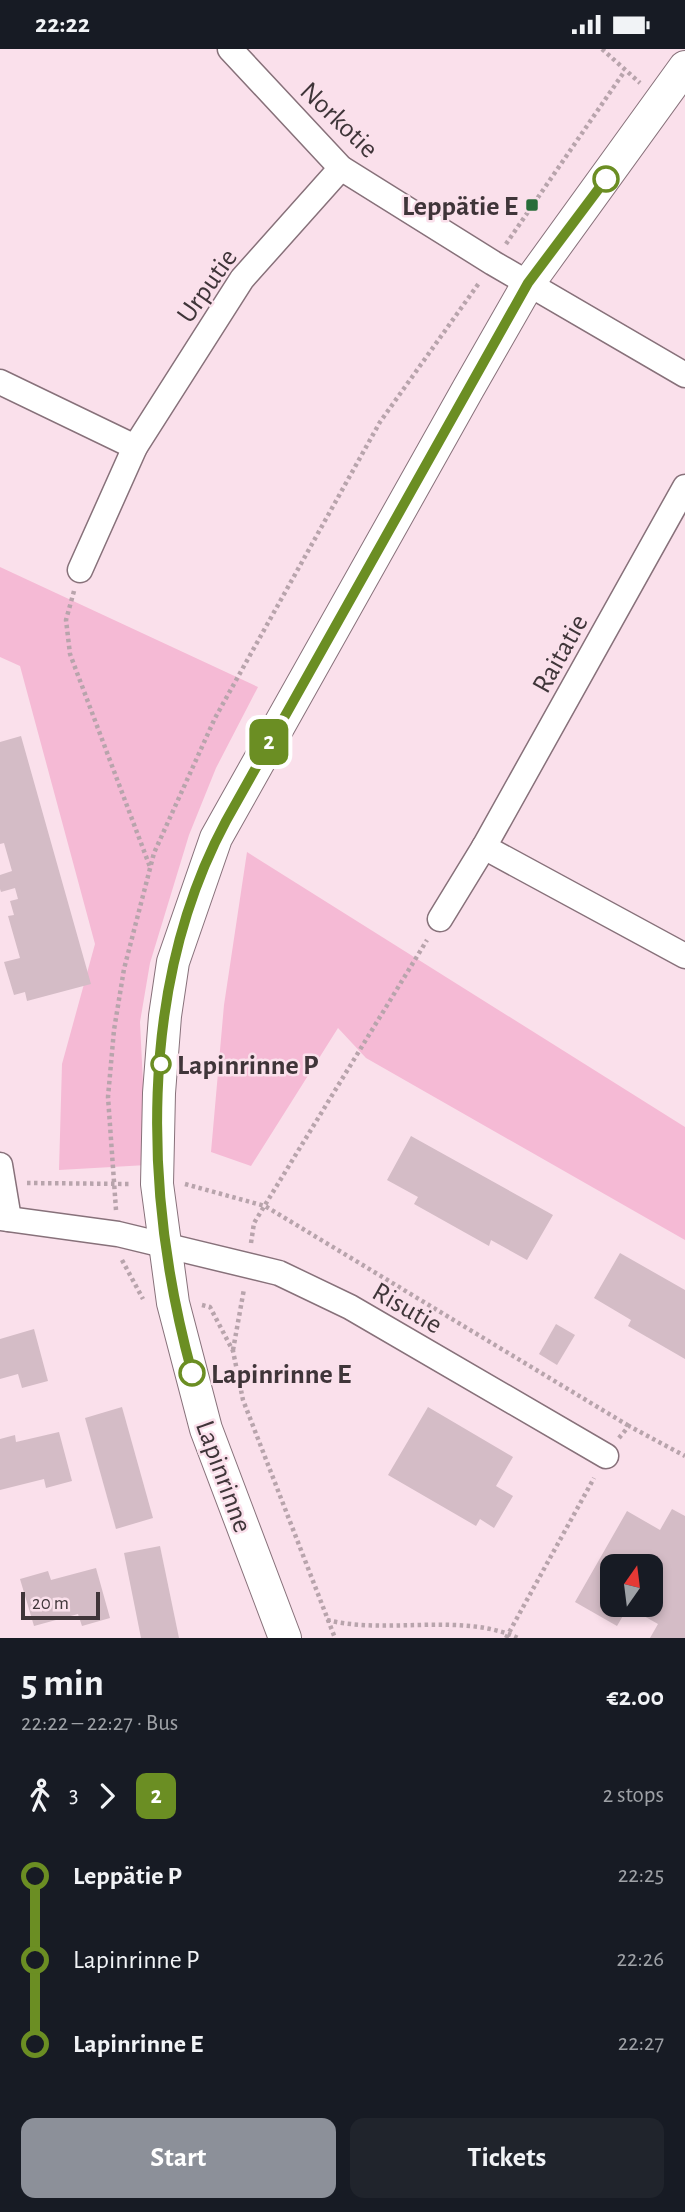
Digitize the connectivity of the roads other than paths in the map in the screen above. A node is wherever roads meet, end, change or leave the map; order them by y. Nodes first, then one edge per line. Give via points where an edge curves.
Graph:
1 (230, 49) edge
2 (663, 49) edge
3 (685, 66) edge
4 (341, 168) junction
5 (528, 283) junction
6 (685, 375) edge
7 (0, 382) edge
8 (135, 447) junction
9 (685, 488) edge
10 (80, 570) road end
11 (484, 847) junction
12 (439, 919) road end
13 (685, 956) edge
14 (0, 1165) edge
15 (4, 1219) edge
16 (164, 1245) junction
17 (606, 1456) road end
18 (285, 1638) edge

1 - 4 street, Norkotie
2 - 3 street
3 - 5 street, Lapinrinne
4 - 5 street, Norkotie
4 - 8 street, Urputie via 242,279
5 - 6 street, Norkotie
5 - 16 street, Lapinrinne via 216,838 173,962 165,1016 157,1184
7 - 8 street
8 - 10 street, Urputie
9 - 11 street, Raitatie
11 - 12 street, Raitatie
11 - 13 street
14 - 15 street
15 - 16 street, Risutie
16 - 17 street, Risutie via 279,1273 350,1307
16 - 18 street, Lapinrinne via 173,1303 206,1429

